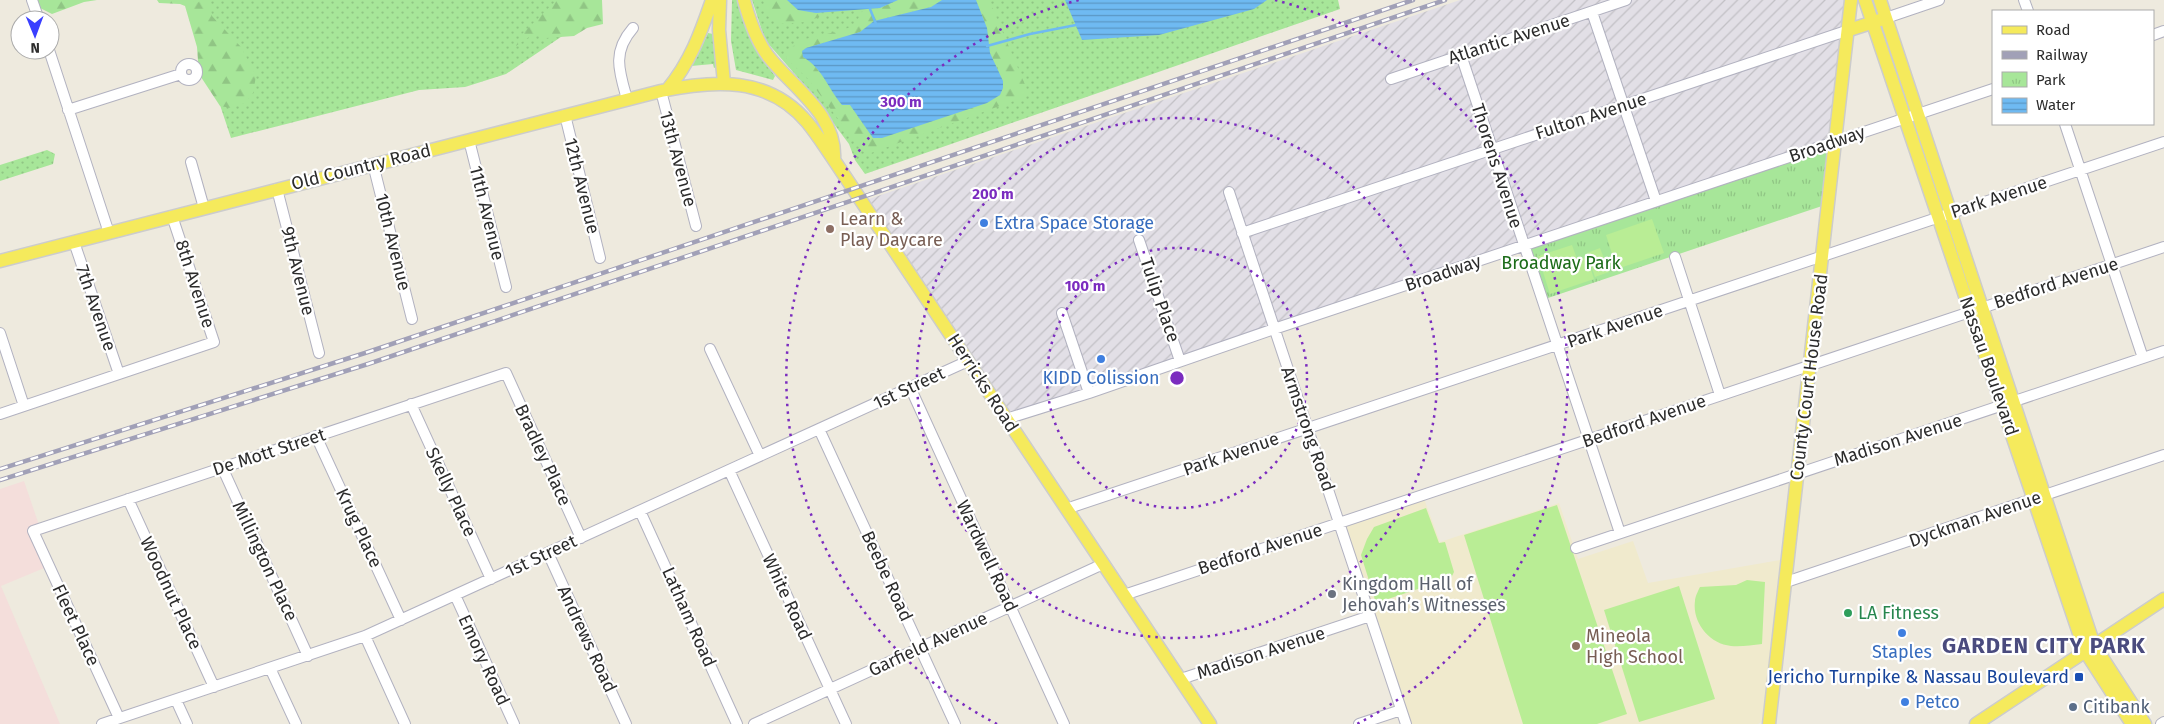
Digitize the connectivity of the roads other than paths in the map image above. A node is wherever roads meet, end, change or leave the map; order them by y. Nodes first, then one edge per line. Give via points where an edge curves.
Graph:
1 (712, 0) edge
2 (720, 0) edge
3 (744, 0) edge
4 (1626, 0) edge
5 (1851, 0) edge
6 (1865, 0) edge
7 (1880, 0) edge
8 (1939, 0) edge
9 (1592, 12) junction
10 (1886, 18) junction
11 (1873, 22) junction
12 (633, 28) dead end
13 (1849, 30) junction
14 (1460, 55) junction
15 (51, 60) edge
16 (181, 74) dead end
17 (1391, 79) dead end
18 (724, 83) junction
19 (1992, 89) edge
20 (664, 90) junction
21 (627, 99) junction
22 (1624, 105) junction
23 (68, 110) junction
24 (1918, 114) junction
25 (565, 115) junction
26 (1905, 118) junction
27 (2065, 125) edge
28 (469, 140) junction
29 (1835, 141) junction
30 (2164, 142) edge
31 (1492, 149) junction
32 (834, 160) junction
33 (191, 162) dead end
34 (373, 164) junction
35 (2080, 170) junction
36 (277, 189) junction
37 (1228, 192) dead end
38 (1656, 201) junction
39 (204, 208) junction
40 (172, 216) junction
41 (1945, 216) junction
42 (696, 226) dead end
43 (109, 233) junction
44 (1242, 233) junction
45 (1139, 240) dead end
46 (74, 242) junction
47 (1524, 246) junction
48 (2164, 247) edge
49 (1823, 256) junction
50 (1674, 257) dead end
51 (600, 258) dead end
52 (0, 261) edge
53 (2112, 264) junction
54 (506, 287) dead end
55 (1689, 301) junction
56 (1976, 310) junction
57 (1062, 314) dead end
58 (412, 319) dead end
59 (1274, 329) junction
60 (0, 333) edge
61 (1557, 345) junction
62 (710, 349) dead end
63 (2164, 351) edge
64 (319, 353) dead end
65 (2143, 358) junction
66 (968, 361) junction
67 (1180, 361) junction
68 (1810, 365) junction
69 (506, 373) joint
70 (119, 374) junction
71 (910, 387) junction
72 (1090, 393) junction
73 (1720, 395) junction
74 (411, 404) junction
75 (2008, 404) junction
76 (24, 406) junction
77 (0, 414) edge
78 (1006, 419) junction
79 (1307, 428) junction
80 (819, 429) junction
81 (316, 436) junction
82 (1588, 439) junction
83 (760, 456) junction
84 (2164, 456) edge
85 (222, 467) junction
86 (729, 470) junction
87 (1798, 474) junction
88 (2039, 497) junction
89 (128, 499) junction
90 (1066, 509) junction
91 (640, 511) junction
92 (1339, 523) junction
93 (33, 531) joint
94 (1620, 533) junction
95 (581, 538) junction
96 (1576, 548) dead end
97 (548, 553) junction
98 (1103, 564) junction
99 (491, 579) junction
100 (1786, 582) junction
101 (1124, 595) junction
102 (455, 596) junction
103 (2164, 599) edge
104 (1010, 606) junction
105 (1370, 616) junction
106 (401, 620) junction
107 (365, 636) junction
108 (920, 648) junction
109 (2090, 648) junction
110 (308, 656) junction
111 (270, 668) junction
112 (1181, 679) junction
113 (214, 687) junction
114 (830, 689) junction
115 (176, 700) junction
116 (1401, 710) junction
117 (119, 718) junction
118 (102, 724) edge
119 (187, 724) edge
120 (296, 724) edge
121 (405, 724) edge
122 (514, 724) edge
123 (626, 724) edge
124 (737, 724) edge
125 (754, 724) edge
126 (846, 724) edge
127 (955, 724) edge
128 (1064, 724) edge
129 (1210, 724) edge
130 (1359, 724) edge
131 (1406, 724) edge
132 (1769, 724) edge
133 (1976, 724) edge
134 (2132, 724) edge
135 (2145, 724) edge

1 - 20 main road via 690,56 679,75
2 - 18 main road
3 - 32 main road via 748,17 767,54 828,125
4 - 9 street, Atlantic Avenue
5 - 13 main road, County Court House Road
6 - 11 main road, Nassau Boulevard
7 - 10 main road, Nassau Boulevard
8 - 10 street, Fulton Avenue
9 - 14 street, Atlantic Avenue
9 - 22 street
10 - 11 main road, Fulton Avenue
10 - 24 main road, Nassau Boulevard
11 - 13 main road, Fulton Avenue
11 - 26 main road, Nassau Boulevard
12 - 21 street via 619,53 620,74
13 - 22 street, Fulton Avenue
13 - 29 main road, County Court House Road
14 - 17 street, Atlantic Avenue
14 - 31 street, Thorens Avenue
15 - 23 street
16 - 23 street
18 - 20 main road, Old Country Road
18 - 32 main road, Herricks Road via 746,86 778,98 806,122
19 - 24 street, Broadway
20 - 21 main road, Old Country Road
20 - 42 street, 13th Avenue
21 - 25 main road, Old Country Road
22 - 31 street, Fulton Avenue
22 - 38 street
23 - 43 street
24 - 26 street, Broadway
24 - 41 main road, Nassau Boulevard
25 - 28 main road, Old Country Road
25 - 51 street, 12th Avenue
26 - 29 street, Broadway
26 - 41 main road, Nassau Boulevard
27 - 35 street
28 - 34 main road, Old Country Road
28 - 54 street, 11th Avenue
29 - 38 street, Broadway
29 - 49 main road, County Court House Road
30 - 35 street, Park Avenue
31 - 44 street, Fulton Avenue
31 - 47 street, Thorens Avenue
32 - 66 main road, Herricks Road
33 - 39 street
34 - 36 main road, Old Country Road
34 - 58 street, 10th Avenue
35 - 41 street, Park Avenue
35 - 53 street
36 - 39 main road, Old Country Road
36 - 64 street, 9th Avenue
37 - 44 street, Armstrong Road
38 - 47 street, Broadway
39 - 40 main road, Old Country Road
40 - 43 main road, Old Country Road
40 - 70 street, 8th Avenue via 214,342
41 - 49 street, Park Avenue
41 - 56 main road, Nassau Boulevard
43 - 46 main road, Old Country Road
44 - 59 street, Armstrong Road
45 - 67 street, Tulip Place
46 - 52 main road, Old Country Road
46 - 70 street, 7th Avenue
47 - 59 street, Broadway
47 - 61 street, Thorens Avenue
48 - 53 street, Bedford Avenue
49 - 55 street, Park Avenue
49 - 68 main road, County Court House Road
50 - 55 street
53 - 56 street, Bedford Avenue
53 - 65 street
55 - 61 street, Park Avenue
55 - 73 street
56 - 68 street, Bedford Avenue
56 - 75 main road, Nassau Boulevard
57 - 72 street
59 - 67 street, Broadway
59 - 79 street, Armstrong Road
60 - 76 street
61 - 79 street, Park Avenue
61 - 82 street, Thorens Avenue
62 - 83 street
63 - 65 street, Madison Avenue
65 - 75 street, Madison Avenue
66 - 71 street, 1st Street
66 - 78 main road, Herricks Road
67 - 72 street, Broadway
68 - 73 street, Bedford Avenue
68 - 87 main road, County Court House Road
69 - 74 street, De Mott Street
69 - 95 street, Bradley Place
70 - 76 street
71 - 80 street, 1st Street
71 - 104 street, Wardwell Road
72 - 78 street, Broadway
73 - 82 street, Bedford Avenue
74 - 81 street, De Mott Street
74 - 99 street, Skelly Place
75 - 87 street, Madison Avenue
75 - 88 main road, Nassau Boulevard
76 - 77 street
78 - 90 main road, Herricks Road
79 - 90 street, Park Avenue
79 - 92 street, Armstrong Road
80 - 83 street, 1st Street
80 - 108 street, Beebe Road
81 - 85 street, De Mott Street
81 - 106 street, Krug Place
82 - 92 street, Bedford Avenue
82 - 94 street, Thorens Avenue
83 - 86 street, 1st Street
84 - 88 street, Dyckman Avenue
85 - 89 street, De Mott Street
85 - 110 street, Millington Place
86 - 91 street, 1st Street
86 - 114 street, White Road
87 - 94 street, Madison Avenue
87 - 100 main road, County Court House Road
88 - 100 street, Dyckman Avenue
88 - 109 main road, Nassau Boulevard
89 - 93 street, De Mott Street
89 - 113 street, Woodnut Place
90 - 98 main road, Herricks Road
91 - 95 street, 1st Street
91 - 124 street, Latham Road
92 - 101 street, Bedford Avenue
92 - 105 street, Armstrong Road
93 - 117 street, Fleet Place
94 - 96 street, Madison Avenue
95 - 97 street, 1st Street
97 - 99 street, 1st Street
97 - 123 street, Andrews Road
98 - 101 main road, Herricks Road
98 - 104 street, Garfield Avenue
99 - 102 street, 1st Street
100 - 132 main road, County Court House Road
101 - 112 main road, Herricks Road
102 - 106 street, 1st Street
102 - 122 street, Emory Road
103 - 109 main road
104 - 108 street, Garfield Avenue
104 - 128 street, Wardwell Road
105 - 112 street, Madison Avenue
105 - 116 street, Armstrong Road
106 - 107 street, 1st Street
107 - 110 street, 1st Street
107 - 121 street
108 - 114 street, Garfield Avenue
108 - 127 street, Beebe Road
109 - 133 main road
109 - 134 main road, Nassau Boulevard
109 - 135 main road, Nassau Boulevard
110 - 111 street, 1st Street
111 - 113 street, 1st Street
111 - 120 street
112 - 129 main road, Herricks Road
113 - 115 street, 1st Street
114 - 125 street, Garfield Avenue
114 - 126 street, White Road
115 - 117 street, 1st Street
115 - 119 street
116 - 130 street
116 - 131 street, Armstrong Road
117 - 118 street, 1st Street

